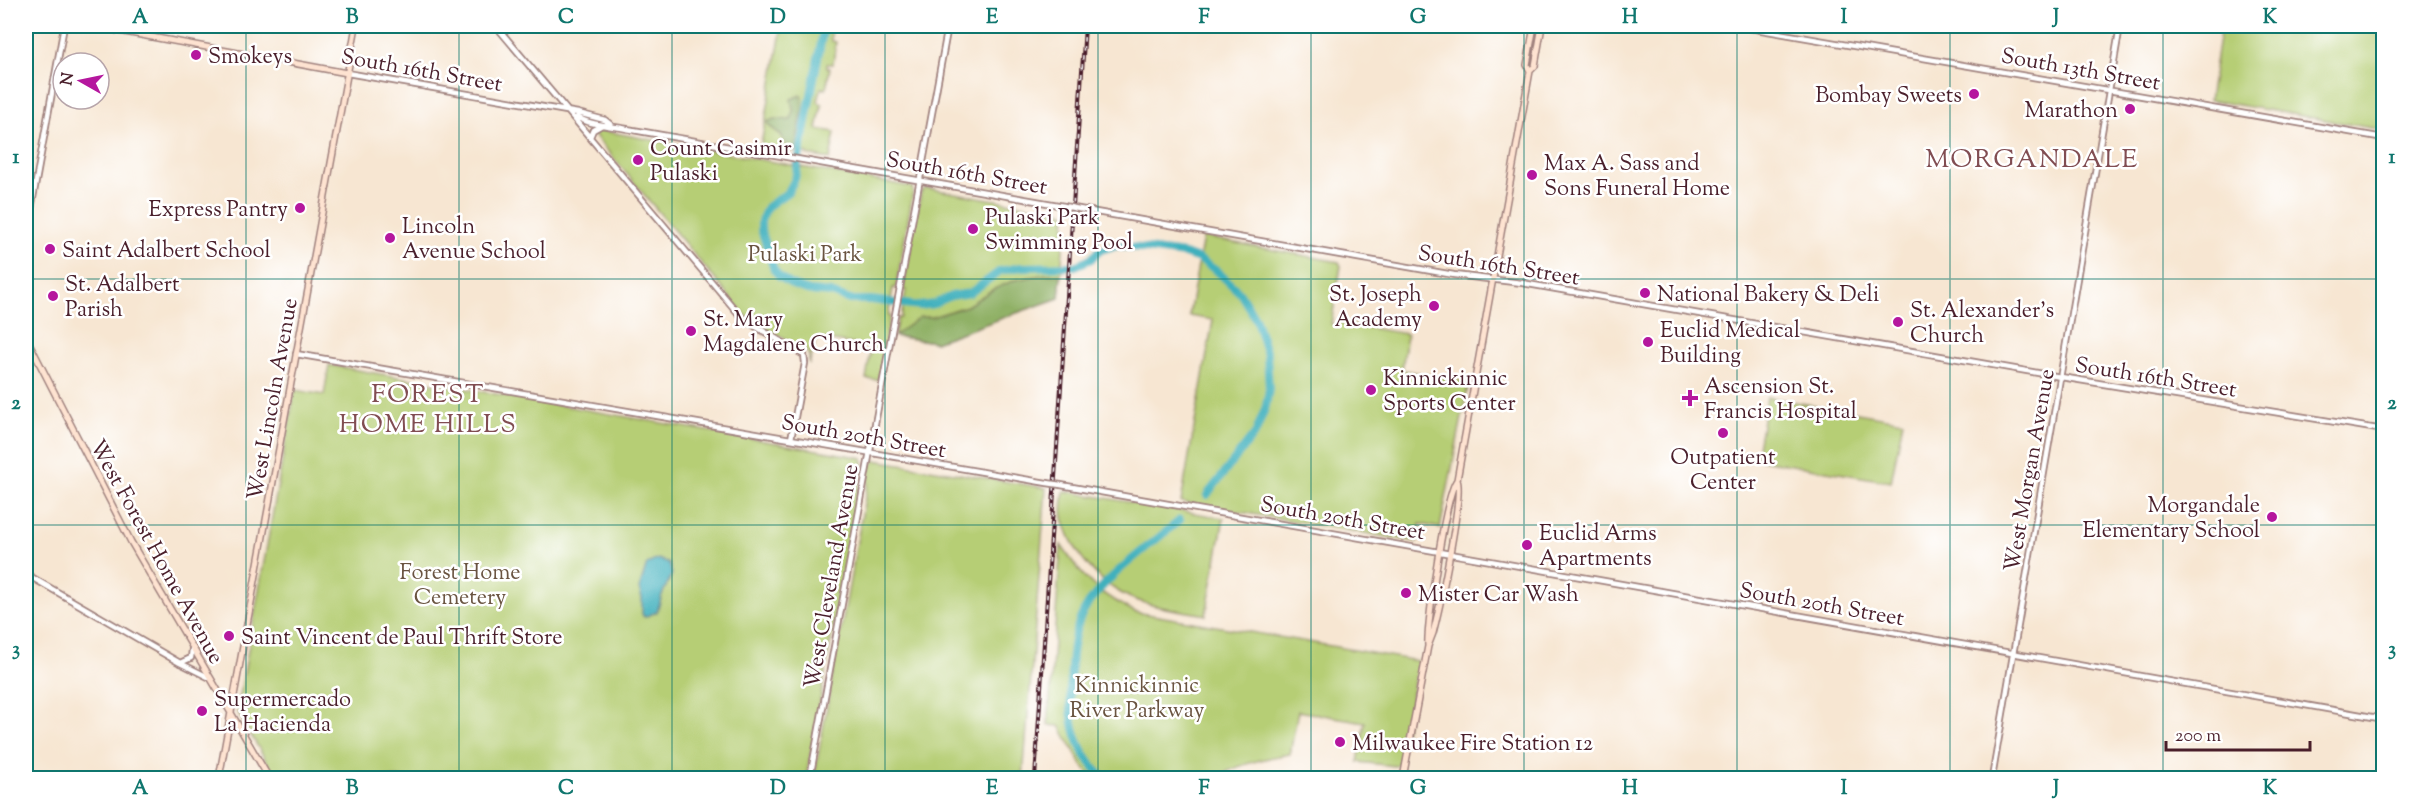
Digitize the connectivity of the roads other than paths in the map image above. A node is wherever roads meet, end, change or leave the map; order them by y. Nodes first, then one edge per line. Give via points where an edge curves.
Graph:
1 (64, 26) edge
2 (92, 26) edge
3 (356, 26) edge
4 (496, 26) edge
5 (948, 26) edge
6 (1534, 26) edge
7 (1542, 26) edge
8 (1738, 26) edge
9 (2120, 26) edge
10 (1530, 71) junction
11 (347, 73) junction
12 (2110, 90) junction
13 (570, 112) junction
14 (610, 124) junction
15 (603, 125) junction
16 (591, 137) junction
17 (2384, 138) edge
18 (919, 180) junction
19 (26, 237) edge
20 (1493, 280) junction
21 (26, 337) edge
22 (296, 354) junction
23 (2061, 377) junction
24 (2384, 430) edge
25 (791, 439) junction
26 (870, 453) junction
27 (1457, 480) junction
28 (1440, 551) junction
29 (1449, 553) junction
30 (26, 574) edge
31 (1432, 597) junction
32 (1441, 598) junction
33 (1428, 646) junction
34 (192, 649) junction
35 (2014, 654) junction
36 (180, 663) junction
37 (208, 677) junction
38 (231, 714) junction
39 (2384, 719) edge
40 (219, 778) edge
41 (269, 778) edge
42 (810, 778) edge
43 (1403, 778) edge
44 (1992, 778) edge

1 - 19 street
2 - 11 main road, South 16th Street
3 - 11 main road, West Lincoln Avenue
4 - 13 street
5 - 18 street, West Cleveland Avenue
6 - 10 main road via 1527,65
7 - 10 main road
8 - 12 street, South 13th Street
9 - 12 street, West Morgan Avenue
10 - 20 main road
11 - 13 street, South 16th Street
11 - 22 main road, West Lincoln Avenue
12 - 17 street, South 13th Street
12 - 23 street, West Morgan Avenue
13 - 14 street, South 16th Street
13 - 15 street, South 16th Street via 582,120
13 - 16 street
14 - 15 street, South 16th Street
14 - 18 street, South 16th Street
15 - 16 street via 594,128
16 - 25 street via 743,320 804,355
18 - 20 street, South 16th Street, bridge
18 - 26 street, West Cleveland Avenue
20 - 23 street, South 16th Street
20 - 27 main road
21 - 34 main road, West Forest Home Avenue via 131,542
22 - 25 street, South 20th Street
22 - 38 main road, West Lincoln Avenue
23 - 24 street, South 16th Street
23 - 35 street, West Morgan Avenue
25 - 26 street, South 20th Street
26 - 28 street, South 20th Street, bridge
26 - 42 street, West Cleveland Avenue
27 - 28 main road via 1452,485
27 - 29 main road via 1460,487
28 - 29 street, South 20th Street
28 - 31 main road
29 - 32 main road
29 - 35 street, South 20th Street
30 - 36 street
31 - 32 main road
31 - 33 main road via 1426,632
32 - 33 main road
33 - 43 main road
34 - 36 street via 190,658
34 - 37 main road, West Forest Home Avenue
35 - 39 street, South 20th Street
35 - 44 street, West Morgan Avenue
36 - 37 street
37 - 38 main road, West Forest Home Avenue
38 - 40 main road, West Lincoln Avenue
38 - 41 main road, West Forest Home Avenue

